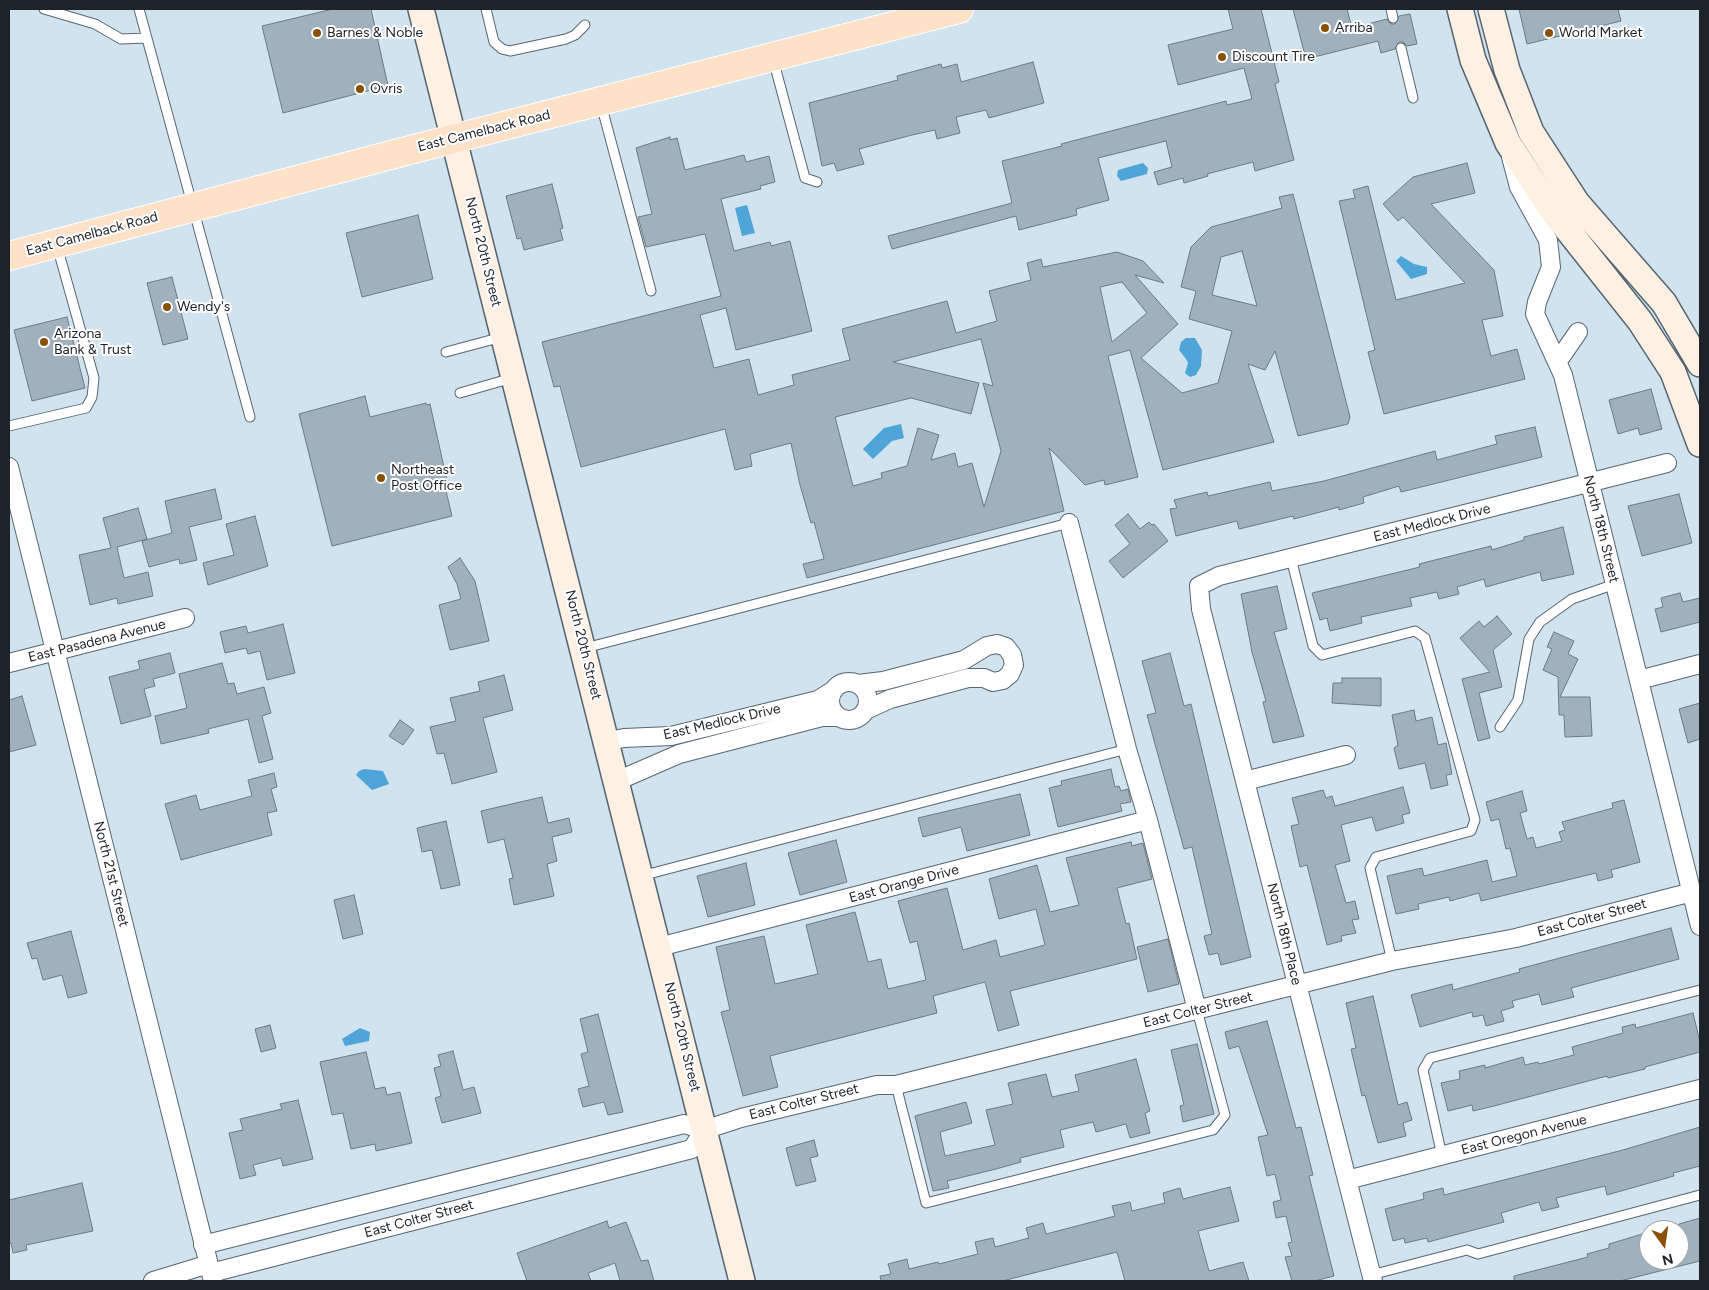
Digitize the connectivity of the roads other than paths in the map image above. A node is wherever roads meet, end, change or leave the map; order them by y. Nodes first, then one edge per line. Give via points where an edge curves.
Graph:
1 (44, 9) edge
2 (139, 9) edge
3 (421, 9) edge
4 (486, 9) edge
5 (959, 9) edge
6 (1460, 9) edge
7 (1491, 9) edge
8 (585, 25) dead end
9 (147, 38) junction
10 (1401, 48) dead end
11 (773, 56) junction
12 (1413, 98) dead end
13 (600, 101) junction
14 (454, 139) junction
15 (1508, 143) junction
16 (817, 182) dead end
17 (193, 207) junction
18 (56, 244) junction
19 (9, 256) edge
20 (651, 291) dead end
21 (1578, 332) dead end
22 (505, 336) junction
23 (446, 352) dead end
24 (1558, 361) junction
25 (1700, 364) edge
26 (515, 378) junction
27 (460, 393) dead end
28 (250, 417) dead end
29 (9, 426) edge
30 (1700, 444) edge
31 (1667, 463) dead end
32 (9, 467) edge
33 (1589, 483) junction
34 (1069, 523) joint
35 (1291, 558) junction
36 (1614, 584) junction
37 (1199, 586) joint
38 (185, 618) dead end
39 (584, 648) junction
40 (54, 651) junction
41 (9, 663) edge
42 (1700, 664) edge
43 (1639, 680) junction
44 (858, 684) junction
45 (834, 690) junction
46 (868, 709) junction
47 (838, 717) junction
48 (1500, 727) dead end
49 (608, 742) junction
50 (1126, 749) junction
51 (1346, 755) dead end
52 (617, 781) junction
53 (1246, 781) junction
54 (1148, 820) junction
55 (641, 876) junction
56 (1692, 892) junction
57 (1700, 926) edge
58 (659, 947) junction
59 (1392, 961) junction
60 (1297, 986) junction
61 (1700, 990) edge
62 (1197, 1010) junction
63 (896, 1085) junction
64 (1700, 1089) edge
65 (704, 1130) junction
66 (1442, 1156) junction
67 (1347, 1180) junction
68 (1700, 1196) edge
69 (203, 1245) junction
70 (211, 1273) edge
71 (1372, 1278) edge
72 (153, 1281) edge
73 (742, 1281) edge

1 - 9 lane via 95,24 121,39
2 - 9 lane
3 - 14 street, North 20th Street
4 - 8 lane via 494,42 510,50 566,40
5 - 11 main road, East Camelback Road
6 - 15 street, North 18th Street via 1476,67
7 - 25 street via 1512,85 1531,132 1577,203 1664,303
9 - 17 lane
10 - 12 lane
11 - 13 main road, East Camelback Road
11 - 16 lane via 805,178
13 - 14 main road, East Camelback Road
13 - 20 lane
14 - 17 main road, East Camelback Road
14 - 22 street, North 20th Street
15 - 24 street, North 18th Street via 1519,187 1548,240 1551,253 1551,267 1535,314
15 - 30 street, North 18th Street via 1552,210 1640,321 1673,372
17 - 18 main road, East Camelback Road
17 - 28 lane
18 - 19 main road, East Camelback Road
18 - 29 lane via 94,378 92,397 86,408
21 - 24 street
22 - 23 lane
22 - 26 street, North 20th Street
24 - 33 street, North 18th Street
26 - 27 lane
26 - 39 street, North 20th Street
31 - 33 street, East Medlock Drive
32 - 40 street, North 21st Street
33 - 35 street, East Medlock Drive
33 - 36 street, North 18th Street
34 - 39 lane
34 - 50 street
35 - 37 street, East Medlock Drive via 1219,576
35 - 59 lane via 1313,646 1322,655 1415,631 1425,638 1475,820 1470,832 1376,857 1370,868
36 - 43 street, North 18th Street
36 - 48 lane via 1572,599 1540,622 1529,639 1518,700
37 - 53 street, North 18th Place via 1201,609
38 - 40 street, East Pasadena Avenue
39 - 49 street, North 20th Street
40 - 41 street, East Pasadena Avenue
40 - 69 street, North 21st Street
42 - 43 street
43 - 56 street, North 18th Street
44 - 45 street, East Medlock Drive via 844,683
44 - 46 street via 866,692
44 - 46 street, East Medlock Drive via 883,681 964,660 987,646 997,644 1006,647 1012,655 1014,664 1003,680 993,682 984,678 968,678 890,699
45 - 47 street via 831,708
45 - 49 street, East Medlock Drive via 818,700 671,736
46 - 47 street, East Medlock Drive via 855,720
47 - 52 street, East Medlock Drive via 822,717 679,754
49 - 52 street, North 20th Street
50 - 54 street
50 - 55 lane
51 - 53 street
52 - 55 street, North 20th Street
53 - 60 street, North 18th Place
54 - 58 street, East Orange Drive
54 - 62 street
55 - 58 street, North 20th Street
56 - 57 street, North 18th Street
56 - 59 street, East Colter Street via 1516,938
58 - 65 street, North 20th Street
59 - 60 street, East Colter Street
60 - 62 street, East Colter Street
60 - 67 street, North 18th Place
61 - 66 lane via 1430,1058 1423,1070
62 - 63 street, East Colter Street
62 - 63 lane via 1225,1115 1213,1130 926,1203
63 - 65 street, East Colter Street via 868,1087
64 - 66 street, East Oregon Avenue
65 - 69 street, East Colter Street via 684,1124
65 - 70 street, East Colter Street via 692,1149
65 - 73 street, North 20th Street
66 - 67 street, East Oregon Avenue
67 - 71 street, North 18th Place
68 - 71 lane via 1478,1254 1467,1250
69 - 70 street, North 21st Street
70 - 72 street, East Colter Street

